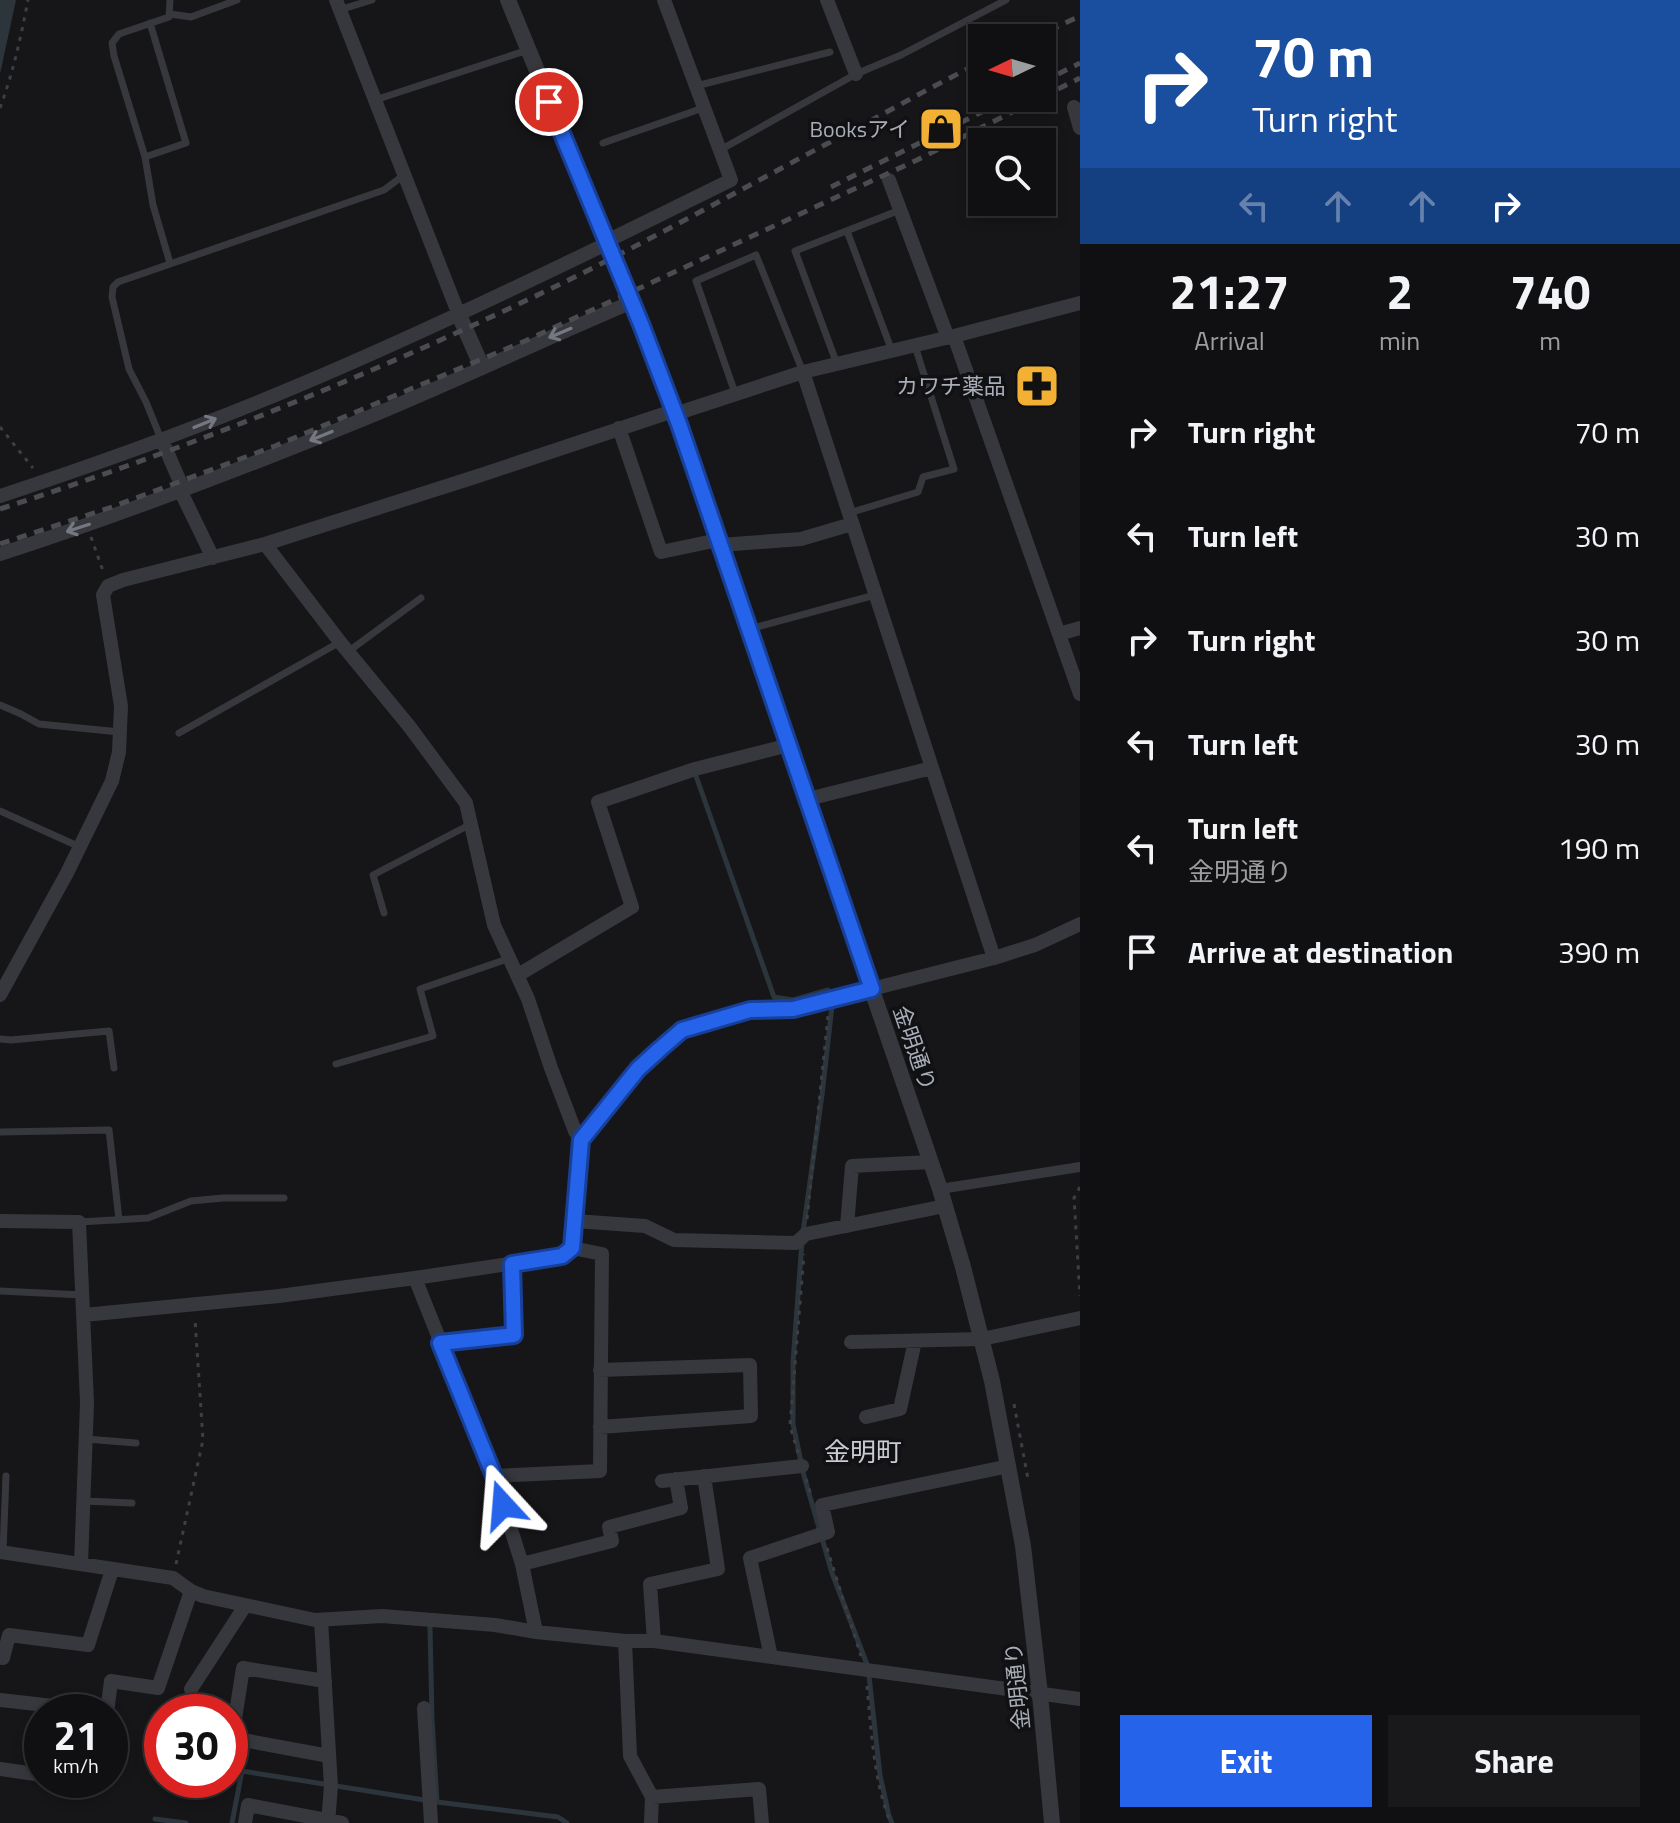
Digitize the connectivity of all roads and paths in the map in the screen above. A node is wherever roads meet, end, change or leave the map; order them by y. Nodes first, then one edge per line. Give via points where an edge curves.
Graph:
1 (28, 0) edge
2 (170, 0) edge
3 (237, 0) edge
4 (372, 0) edge
5 (508, 0) edge
6 (664, 0) edge
7 (827, 0) edge
8 (1006, 0) edge
9 (338, 5) edge
10 (170, 14) junction
11 (150, 23) junction
12 (528, 50) junction
13 (830, 52) dead end
14 (856, 74) junction
15 (696, 86) junction
16 (375, 100) junction
17 (1074, 107) dead end
18 (0, 108) edge
19 (705, 108) junction
20 (1080, 128) edge
21 (603, 143) dead end
22 (720, 150) junction
23 (145, 157) junction
24 (404, 175) junction
25 (889, 180) dead end
26 (900, 210) junction
27 (847, 231) junction
28 (607, 242) junction
29 (170, 263) junction
30 (632, 302) junction
31 (1080, 303) edge
32 (459, 315) junction
33 (951, 337) junction
34 (915, 346) junction
35 (892, 351) junction
36 (837, 364) junction
37 (482, 367) junction
38 (803, 372) junction
39 (735, 393) junction
40 (674, 412) junction
41 (0, 427) edge
42 (619, 428) junction
43 (162, 440) junction
44 (33, 486) junction
45 (182, 492) junction
46 (1, 494) edge
47 (851, 519) junction
48 (87, 525) junction
49 (719, 542) junction
50 (265, 544) junction
51 (0, 554) edge
52 (213, 558) junction
53 (108, 586) junction
54 (875, 595) junction
55 (421, 598) dead end
56 (1080, 628) edge
57 (749, 629) junction
58 (1059, 634) junction
59 (344, 647) junction
60 (1080, 694) edge
61 (0, 705) edge
62 (120, 732) junction
63 (179, 733) dead end
64 (789, 745) junction
65 (932, 768) junction
66 (808, 799) junction
67 (0, 811) edge
68 (471, 824) junction
69 (80, 847) junction
70 (384, 913) dead end
71 (1080, 924) edge
72 (510, 958) junction
73 (994, 958) junction
74 (518, 975) junction
75 (872, 989) junction
76 (0, 995) edge
77 (830, 1000) junction
78 (0, 1039) edge
79 (336, 1064) dead end
80 (114, 1068) dead end
81 (0, 1132) edge
82 (581, 1140) junction
83 (931, 1162) junction
84 (1080, 1167) edge
85 (1080, 1187) edge
86 (940, 1189) junction
87 (284, 1198) dead end
88 (945, 1206) junction
89 (119, 1220) junction
90 (0, 1221) edge
91 (575, 1221) junction
92 (79, 1222) junction
93 (847, 1226) junction
94 (806, 1234) junction
95 (572, 1248) junction
96 (512, 1264) junction
97 (415, 1278) junction
98 (0, 1291) edge
99 (83, 1295) junction
100 (1080, 1296) edge
101 (194, 1303) junction
102 (84, 1315) junction
103 (1080, 1318) edge
104 (982, 1339) junction
105 (915, 1341) junction
106 (851, 1342) dead end
107 (440, 1343) junction
108 (600, 1370) junction
109 (866, 1417) dead end
110 (600, 1427) junction
111 (86, 1439) junction
112 (136, 1443) dead end
113 (802, 1466) junction
114 (1009, 1466) junction
115 (6, 1476) dead end
116 (494, 1476) junction
117 (704, 1476) junction
118 (811, 1495) dead end
119 (84, 1501) junction
120 (132, 1503) dead end
121 (822, 1534) junction
122 (1, 1552) edge
123 (81, 1564) junction
124 (522, 1564) junction
125 (112, 1570) junction
126 (173, 1578) junction
127 (191, 1591) junction
128 (245, 1606) junction
129 (321, 1620) junction
130 (536, 1632) junction
131 (625, 1641) junction
132 (654, 1641) junction
133 (0, 1657) edge
134 (771, 1657) junction
135 (866, 1671) junction
136 (325, 1681) junction
137 (191, 1689) dead end
138 (109, 1694) edge
139 (1040, 1694) junction
140 (1080, 1699) edge
141 (0, 1700) edge
142 (24, 1703) edge
143 (424, 1708) dead end
144 (329, 1756) junction
145 (0, 1769) edge
146 (24, 1772) edge
147 (652, 1797) junction
148 (332, 1822) edge
149 (245, 1823) edge
150 (431, 1823) edge
151 (651, 1823) edge
152 (762, 1823) edge
153 (891, 1823) edge
154 (1052, 1823) edge

1 - 18 path
2 - 10 lane
3 - 10 lane via 191,17
4 - 9 lane
5 - 12 street, 金明通り
6 - 15 street
7 - 14 street
8 - 14 lane
9 - 16 street
10 - 11 lane
11 - 23 lane via 119,34 112,43
11 - 23 lane via 186,143
12 - 16 lane
12 - 28 street, 金明通り
13 - 15 lane
14 - 22 lane
15 - 19 street
16 - 24 street
17 - 20 street
19 - 21 lane
19 - 22 street
22 - 28 street via 731,180
23 - 29 lane
24 - 29 lane via 384,190
24 - 32 street
25 - 26 street
26 - 27 lane
26 - 33 street
27 - 35 lane
27 - 36 lane via 795,251
28 - 30 street, 金明通り
28 - 32 street
29 - 43 lane via 118,282 112,297 129,369
30 -> 37 street
30 - 40 street, 金明通り
31 - 33 street
32 - 37 street
43 -> 32 street
33 - 34 street
33 - 58 street
34 - 35 street
34 - 47 lane via 954,469 923,477 918,492
35 - 36 street
36 - 38 street
37 -> 45 street
38 - 39 street
38 - 39 lane via 756,255 696,281
38 - 47 street
39 - 40 street
40 - 42 street
40 - 49 street, 金明通り
41 - 44 path via 38,475
42 - 49 street via 661,552
42 - 50 street
43 - 44 street
43 - 45 street
44 - 46 street
45 - 48 street
45 - 52 street
47 - 49 street via 801,539
47 - 54 street
48 -> 51 street
48 - 53 path
49 - 57 street, 金明通り
50 - 52 street
50 - 59 street
52 - 53 street
53 - 62 street via 104,610 120,688
54 - 57 lane
54 - 65 street
55 - 59 lane
56 - 58 street
57 - 64 street, 金明通り
58 - 60 street
59 - 63 lane
59 - 68 street via 466,803
61 - 62 lane via 39,724
62 - 69 street via 112,781
64 - 66 street, 金明通り
64 - 74 street via 598,802 632,907
65 - 66 street
65 - 73 street
66 - 75 street, 金明通り
67 - 69 lane
68 - 70 lane via 373,875
68 - 72 street via 494,925
69 - 76 street
71 - 73 street
72 - 74 street
72 - 79 lane via 420,989 433,1036
73 - 75 street
74 - 82 street
75 - 77 street
75 - 83 street, 金明通り
77 - 82 street via 793,1009 750,1010 682,1030 638,1069
77 - 94 path
78 - 80 lane via 109,1031
81 - 89 lane via 109,1130
82 - 91 street
83 - 86 street, 金明通り
83 - 93 street via 852,1166
84 - 86 street
85 - 100 path via 1074,1198
86 - 88 street, 金明通り
87 - 89 lane via 191,1201 148,1218
88 - 93 street
88 - 104 street, 金明通り
89 - 92 lane
90 - 92 street
91 - 94 street via 645,1226 674,1240 796,1243
91 - 95 street
92 - 99 street
93 - 94 street
94 - 113 path via 790,1426
95 - 96 street via 562,1256
95 - 108 street via 602,1254
96 - 97 street
96 - 107 street via 514,1335
97 - 101 street
97 - 107 street
98 - 99 lane
99 - 102 street
101 - 102 street
101 - 126 path via 203,1440
102 - 111 street
103 - 104 street
104 - 105 street
104 - 114 street, 金明通り
105 - 106 street
105 - 109 street via 900,1409
107 - 116 street
108 - 110 street
108 - 110 street via 750,1365 751,1416
110 - 116 street via 600,1471
111 - 112 lane
111 - 119 street
113 - 117 street
113 - 118 path
114 - 121 street via 822,1505 828,1532
114 - 139 street, 金明通り
115 - 122 lane
116 - 124 street
117 - 124 street via 669,1480 681,1508 609,1527 612,1541
117 - 132 street via 718,1569 650,1584
119 - 120 lane
119 - 123 street
121 - 134 street via 750,1558
121 - 135 path
122 - 123 street
123 - 125 street
124 - 130 street
125 - 126 street
125 - 133 street via 88,1645 9,1635
126 - 127 street
127 - 128 street
127 - 138 street via 158,1688 111,1681
128 - 129 street
128 - 137 street
129 - 130 street via 382,1616
129 - 136 street
130 - 131 street
131 - 132 street
131 - 147 street via 630,1756
132 - 134 street
134 - 135 street
135 - 139 street
135 - 153 path via 872,1738
136 - 144 street
136 - 144 street via 243,1668 232,1738
139 - 140 street
139 - 154 street, 金明通り
141 - 142 street
143 - 150 street
144 - 148 street
145 - 146 street
147 - 151 street
147 - 152 street via 759,1789
148 - 149 street via 248,1805

